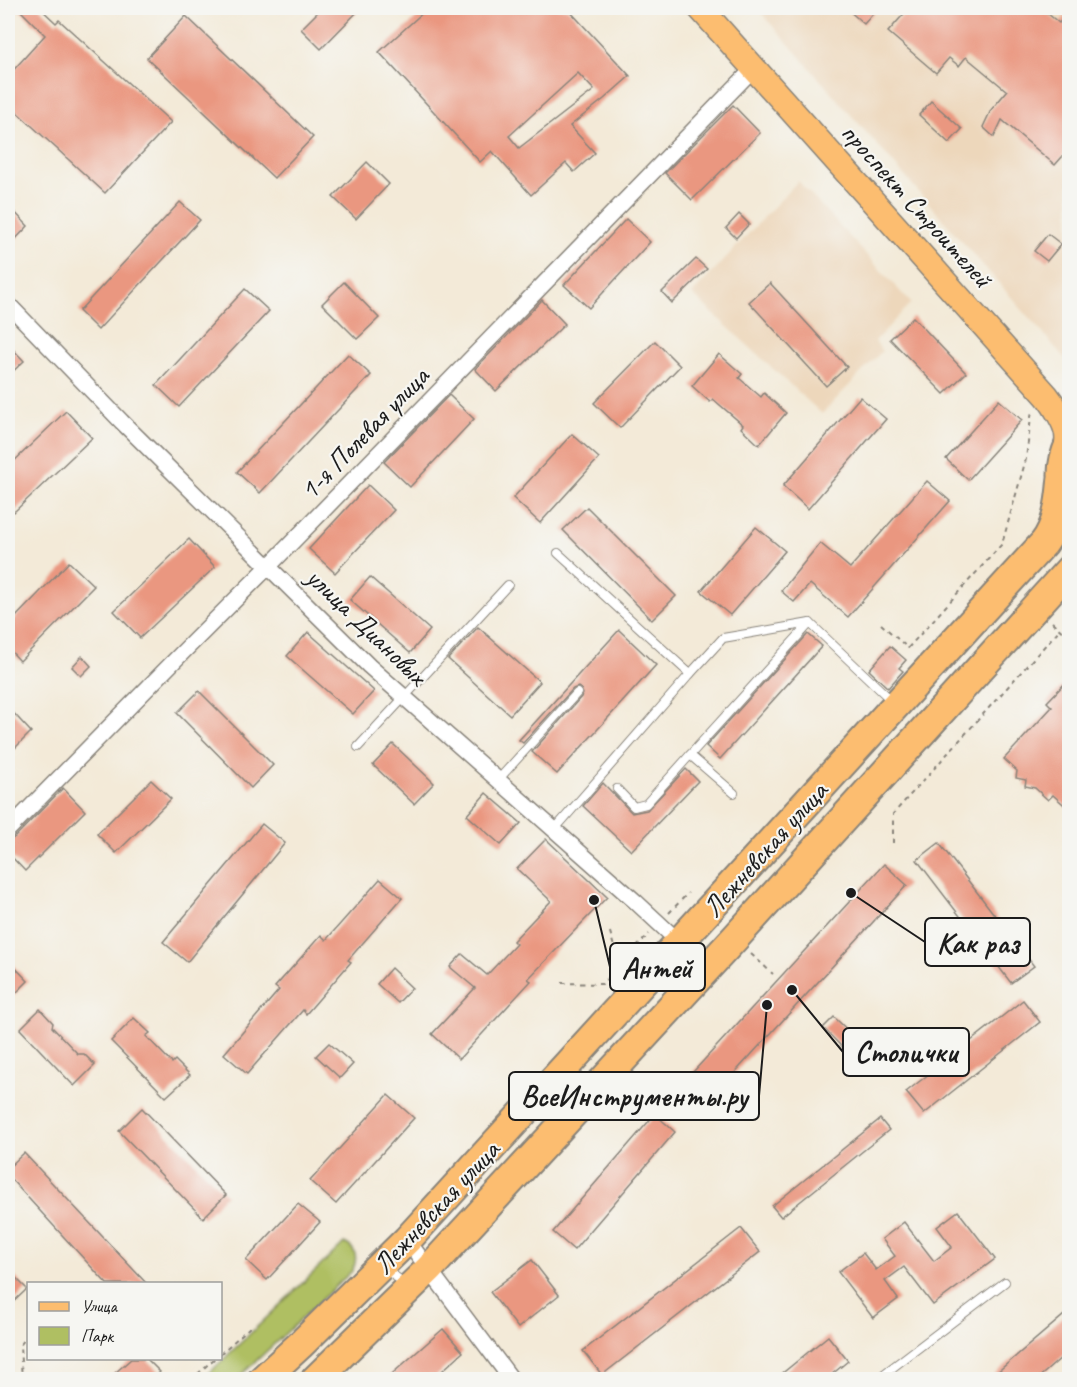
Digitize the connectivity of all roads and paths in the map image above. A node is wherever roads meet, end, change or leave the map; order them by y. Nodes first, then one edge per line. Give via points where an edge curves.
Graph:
1 (700, 8) edge
2 (721, 8) edge
3 (759, 62) junction
4 (8, 304) edge
5 (1070, 395) edge
6 (1032, 409) dead end
7 (1067, 448) edge
8 (1066, 494) edge
9 (558, 553) dead end
10 (268, 567) junction
11 (1070, 569) edge
12 (508, 585) dead end
13 (1046, 616) dead end
14 (810, 623) junction
15 (881, 624) dead end
16 (1060, 629) junction
17 (1070, 639) edge
18 (690, 674) junction
19 (577, 693) dead end
20 (404, 697) junction
21 (896, 705) junction
22 (358, 747) dead end
23 (690, 755) junction
24 (498, 780) junction
25 (617, 789) dead end
26 (734, 793) dead end
27 (8, 830) edge
28 (554, 830) junction
29 (893, 843) dead end
30 (688, 893) dead end
31 (659, 923) junction
32 (610, 932) dead end
33 (680, 942) junction
34 (747, 950) dead end
35 (619, 966) junction
36 (707, 968) junction
37 (773, 974) dead end
38 (562, 982) dead end
39 (407, 1240) junction
40 (381, 1266) junction
41 (420, 1278) junction
42 (1005, 1282) dead end
43 (250, 1327) dead end
44 (27, 1337) edge
45 (222, 1352) edge
46 (214, 1360) edge
47 (884, 1374) dead end
48 (22, 1380) edge
49 (191, 1380) edge
50 (262, 1380) edge
51 (315, 1380) edge
52 (512, 1380) edge

1 - 3 main road, проспект Строителей
2 - 3 main road, проспект Строителей
3 - 5 main road, проспект Строителей
3 - 7 main road, проспект Строителей via 1053,404 1067,433
3 - 10 street, 1-я Полевая улица
4 - 10 street, улица Диановых
6 - 15 path via 1026,459 1002,544 908,648
7 - 8 highway, Лежневская улица via 1063,466
8 - 21 highway, Лежневская улица via 1048,537
9 - 18 lane
10 - 20 street, улица Диановых
10 - 27 street, 1-я Полевая улица
11 - 36 highway, Лежневская улица
12 - 20 lane
13 - 16 path
14 - 18 lane via 723,638
14 - 21 lane
14 - 23 lane
16 - 17 path
16 - 29 path via 893,813
18 - 28 lane
19 - 24 lane
20 - 22 lane
20 - 24 street, улица Диановых
21 - 33 highway, Лежневская улица
23 - 25 lane via 646,804 634,807
23 - 26 lane
24 - 28 street, улица Диановых
28 - 31 street, улица Диановых
30 - 31 path
31 - 33 street, улица Диановых
31 - 35 path
32 - 35 path
33 - 36 street, улица Диановых
33 - 39 highway, Лежневская улица
34 - 37 path
35 - 38 path via 602,984
36 - 41 highway, Лежневская улица
39 - 40 highway, Лежневская улица
39 - 41 street
40 - 41 lane
40 - 50 highway, Лежневская улица
41 - 51 highway, Лежневская улица
41 - 52 street
42 - 47 lane
43 - 45 path
44 - 48 path via 20,1345
46 - 49 path

